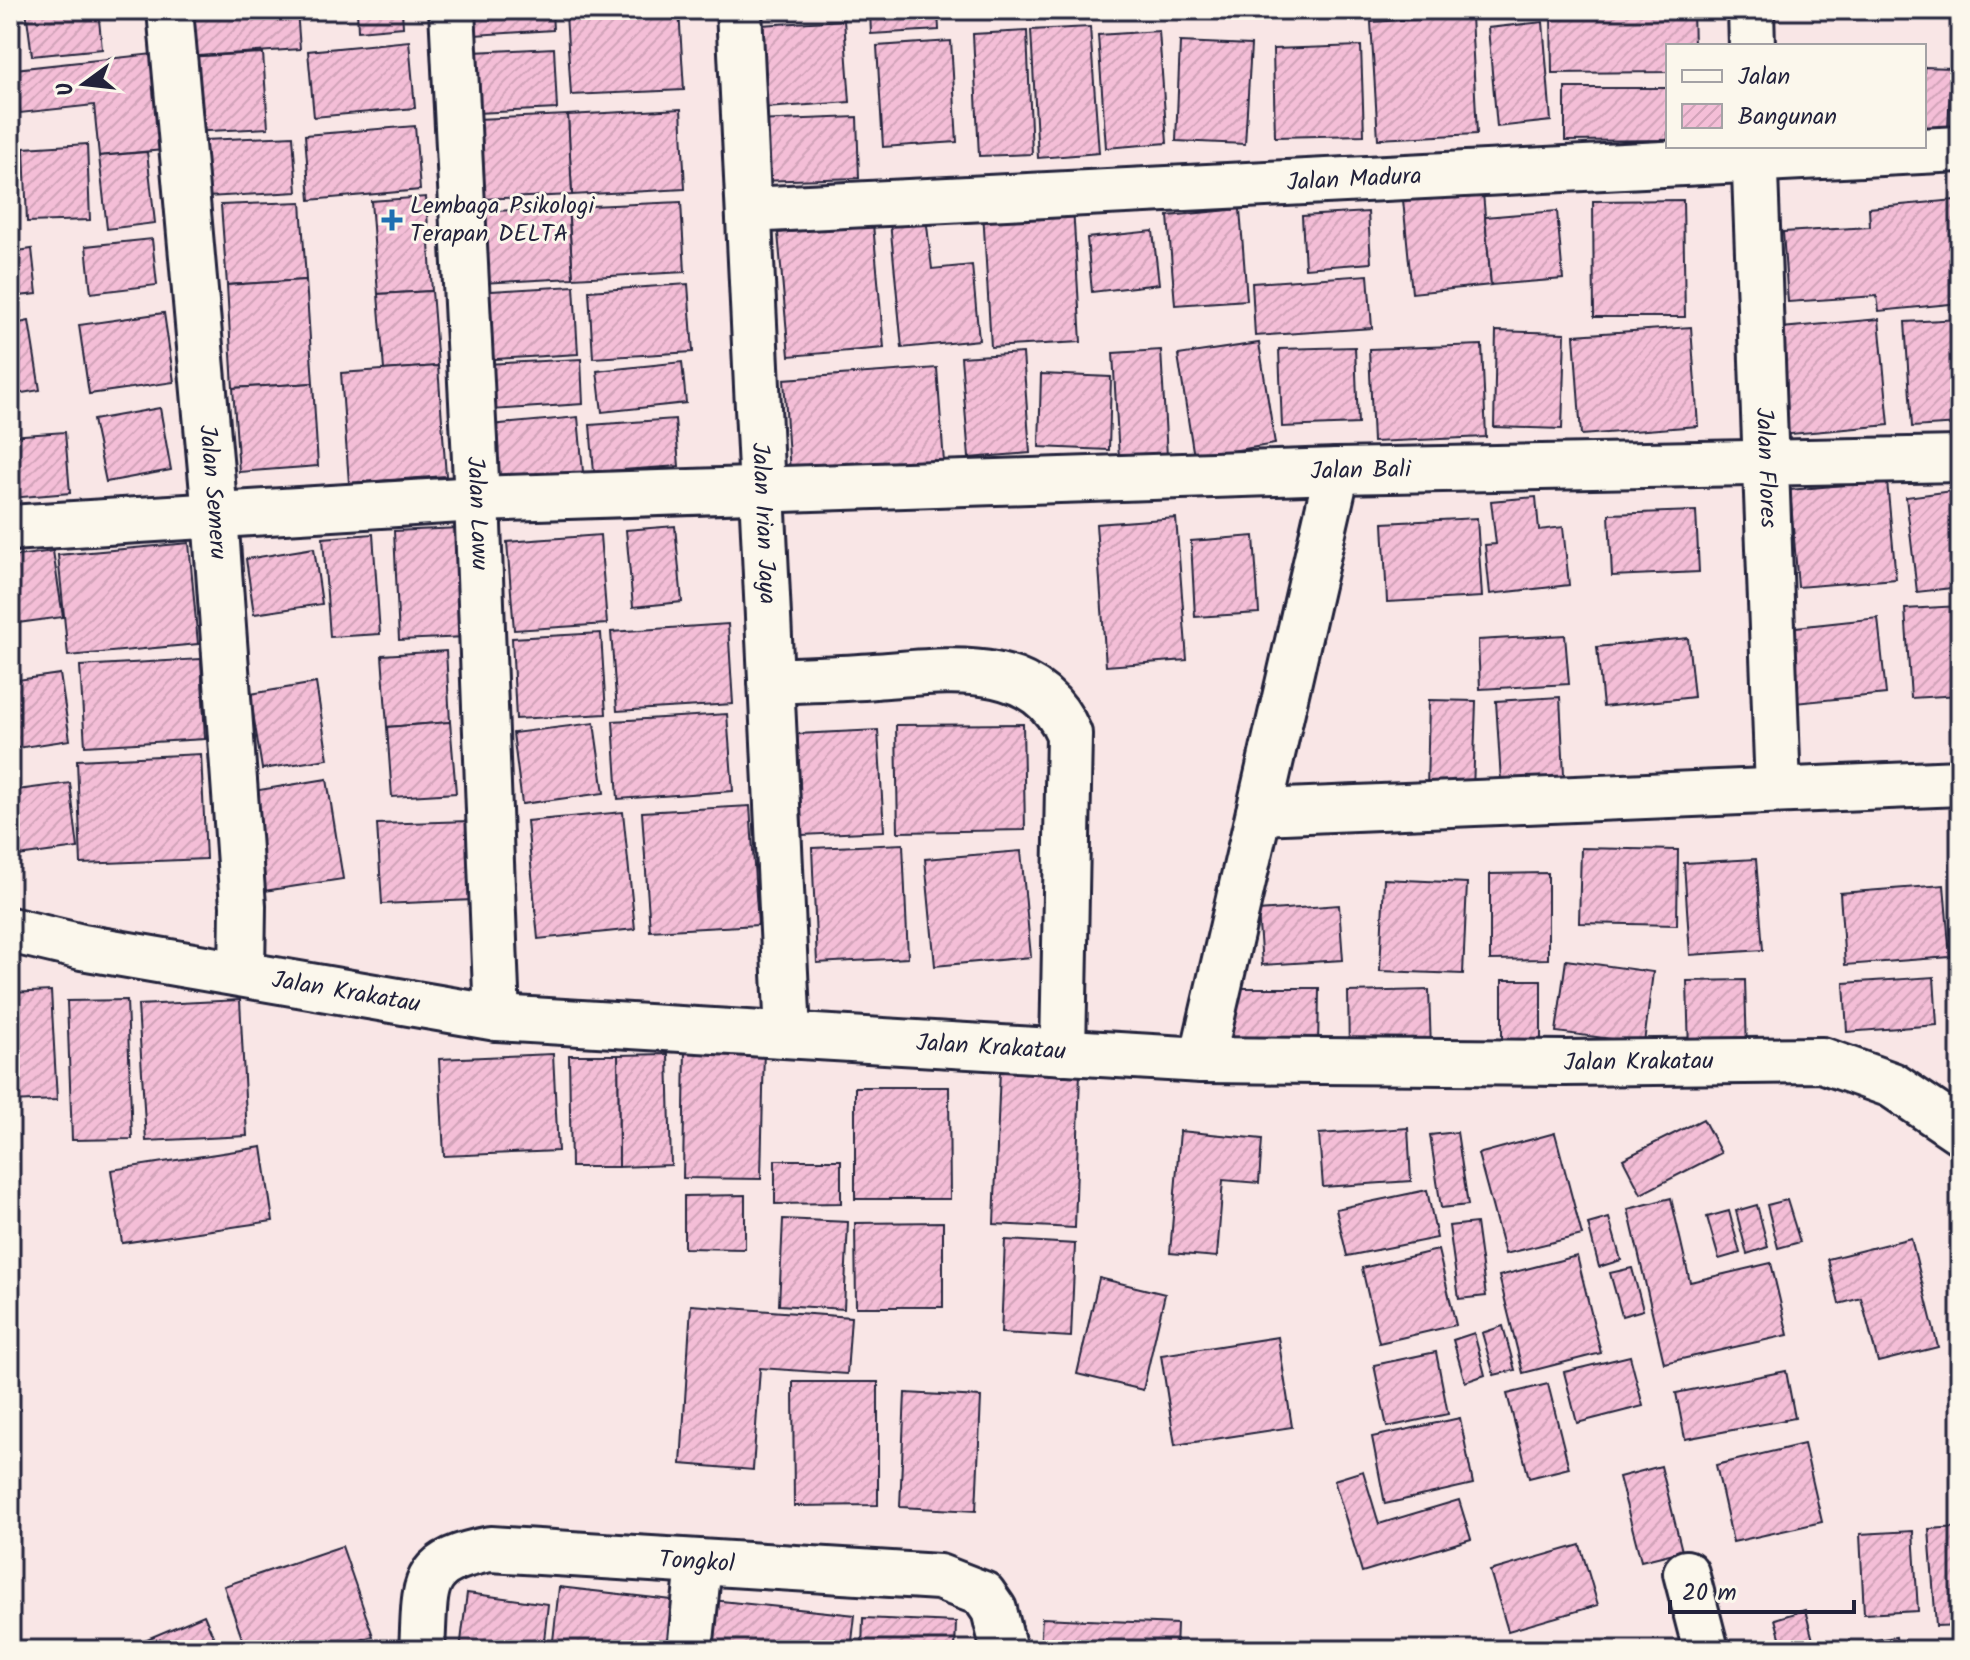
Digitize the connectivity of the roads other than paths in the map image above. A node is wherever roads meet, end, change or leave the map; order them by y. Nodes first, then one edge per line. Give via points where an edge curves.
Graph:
1 (170, 10) edge
2 (452, 10) edge
3 (739, 10) edge
4 (1751, 10) edge
5 (1752, 44) edge
6 (1960, 149) edge
7 (1754, 152) edge
8 (749, 210) junction
9 (1960, 459) edge
10 (1766, 462) junction
11 (1337, 471) junction
12 (762, 492) junction
13 (477, 499) junction
14 (215, 515) junction
15 (10, 528) edge
16 (771, 681) junction
17 (1960, 783) edge
18 (1778, 789) junction
19 (1259, 812) junction
20 (10, 930) edge
21 (242, 974) junction
22 (497, 1018) junction
23 (788, 1035) junction
24 (1063, 1052) junction
25 (1202, 1060) junction
26 (1960, 1131) edge
27 (699, 1564) junction
28 (1686, 1573) dead end
29 (422, 1650) edge
30 (690, 1650) edge
31 (1004, 1650) edge
32 (1706, 1650) edge

1 - 14 street, Jalan Semeru
2 - 13 street, Jalan Lawu
3 - 8 street, Jalan Irian Jaya
4 - 5 street
6 - 7 street, Jalan Madura
7 - 8 street, Jalan Madura
7 - 10 street, Jalan Flores
8 - 12 street, Jalan Irian Jaya
9 - 10 street, Jalan Bali
10 - 11 street, Jalan Bali
10 - 18 street, Jalan Flores
11 - 12 street, Jalan Bali
11 - 19 street
12 - 13 street, Jalan Bali
12 - 16 street, Jalan Irian Jaya
13 - 14 street, Jalan Bali
13 - 22 street, Jalan Lawu
14 - 15 street, Jalan Bali
14 - 21 street, Jalan Semeru via 243,906
16 - 23 street, Jalan Irian Jaya
16 - 24 street via 995,673 1035,690 1058,708 1069,734
17 - 18 street
18 - 19 street
19 - 25 street
20 - 21 street, Jalan Krakatau
21 - 22 street, Jalan Krakatau
22 - 23 street, Jalan Krakatau
23 - 24 street, Jalan Krakatau
24 - 25 street, Jalan Krakatau
25 - 26 street, Jalan Krakatau via 1822,1060 1892,1085
27 - 29 street, Tongkol via 523,1550 454,1556 436,1569 425,1592
27 - 30 street
27 - 31 street, Tongkol via 939,1577 983,1594 994,1610
28 - 32 street

